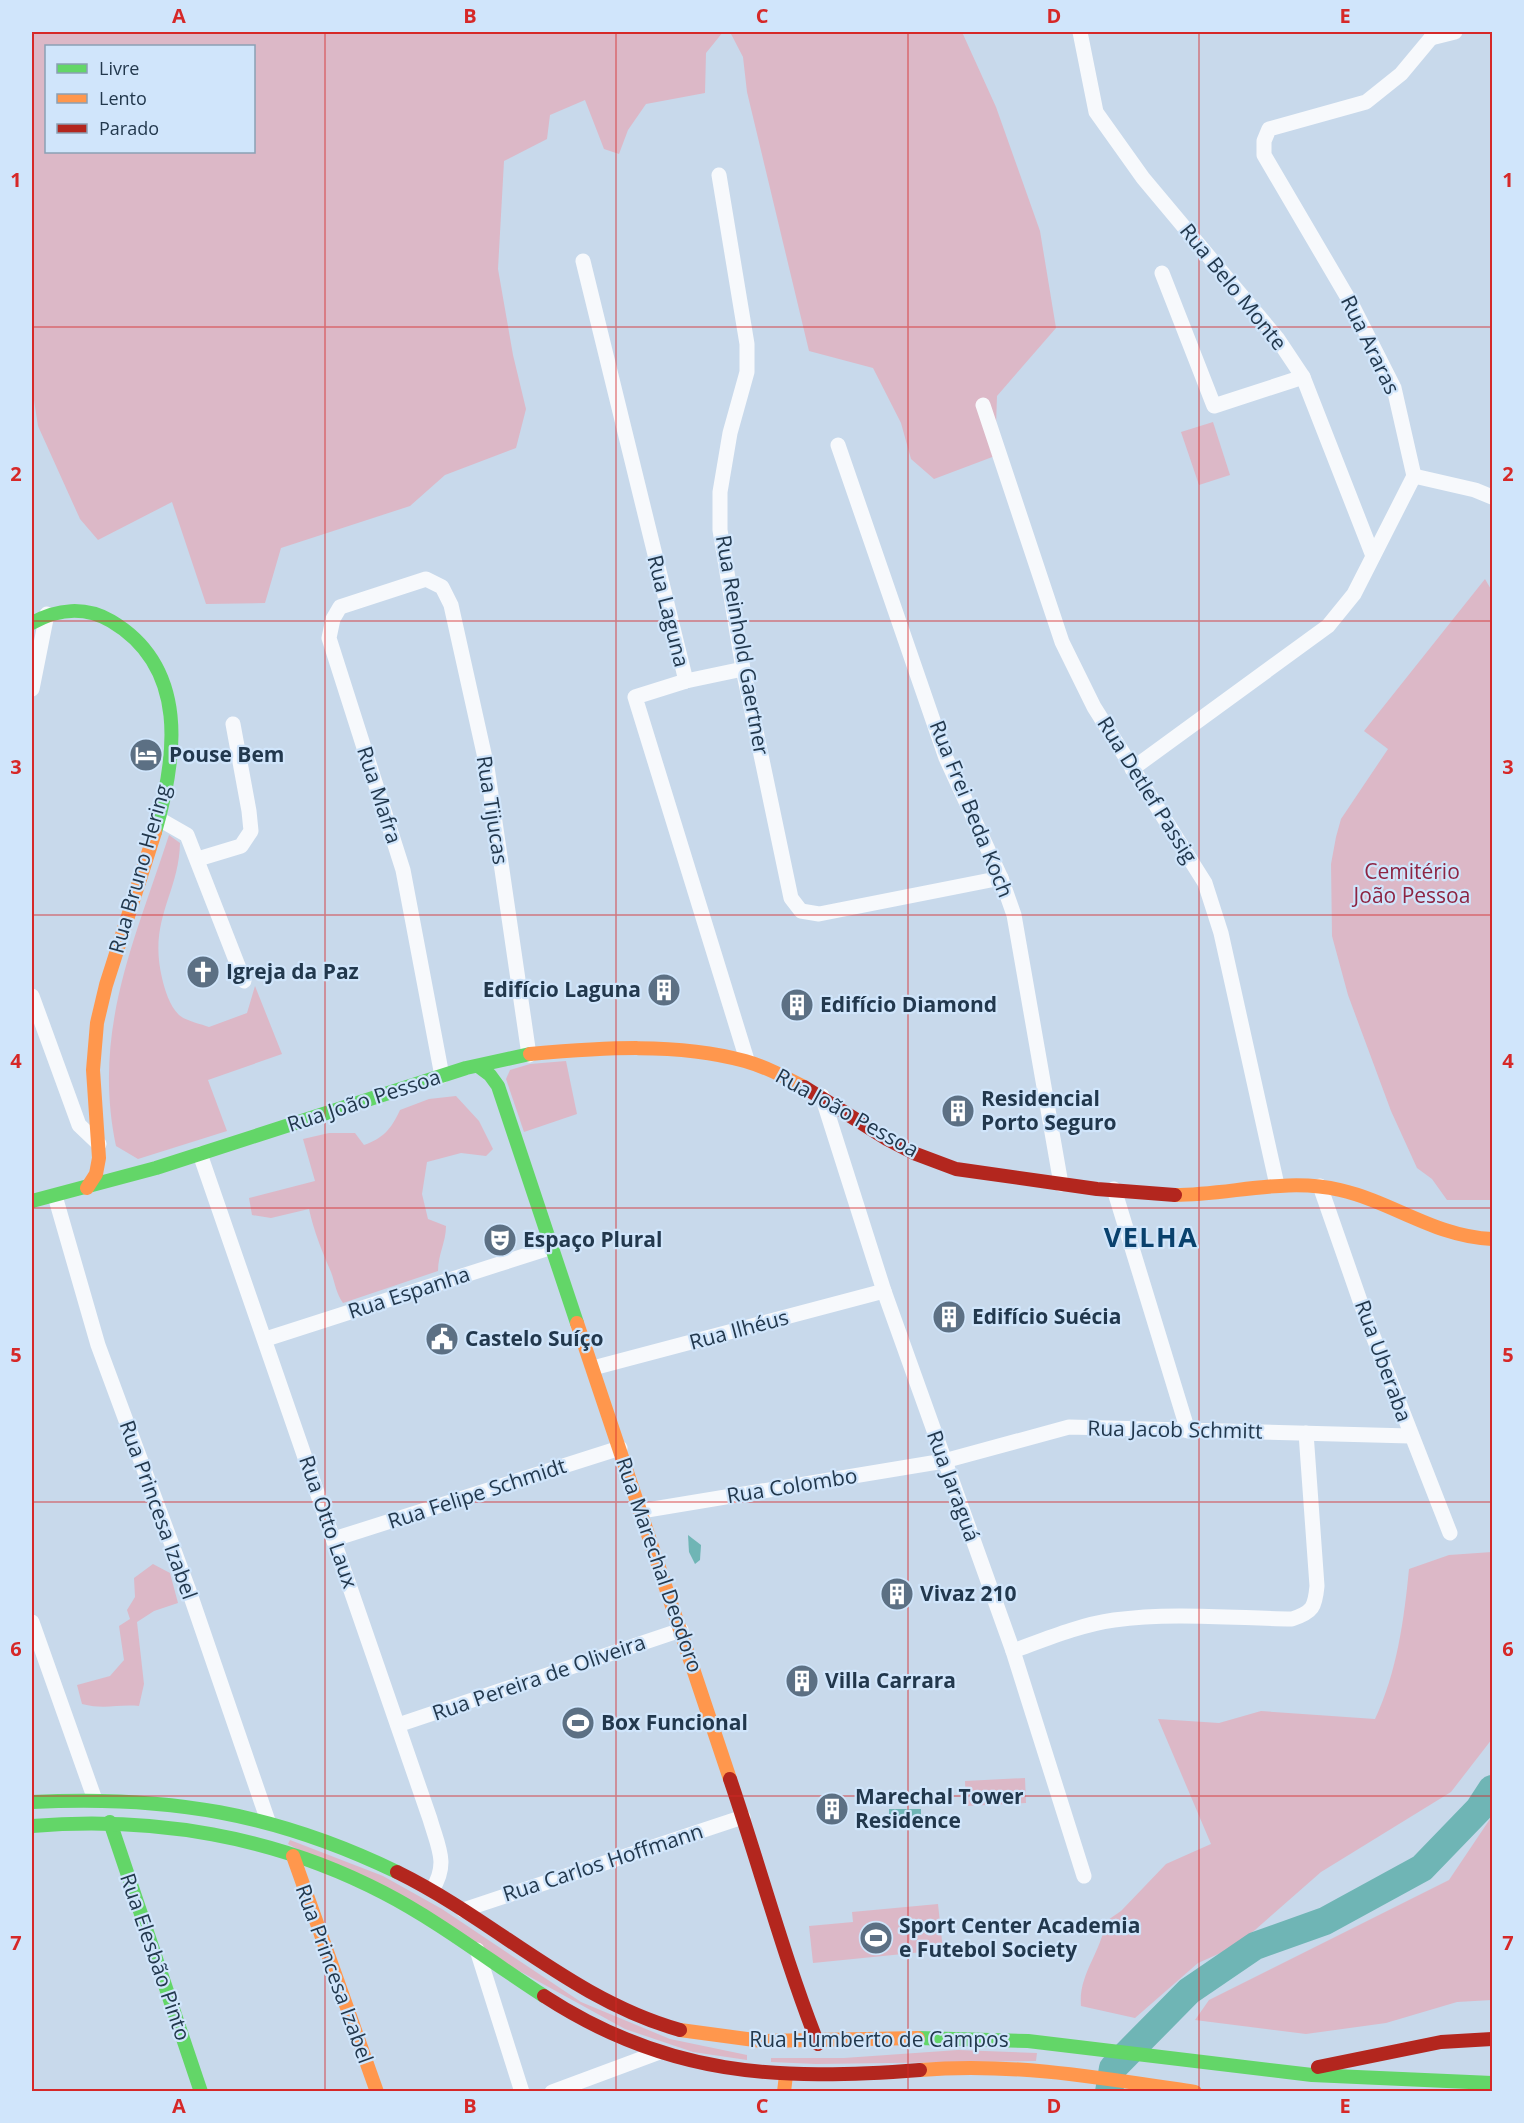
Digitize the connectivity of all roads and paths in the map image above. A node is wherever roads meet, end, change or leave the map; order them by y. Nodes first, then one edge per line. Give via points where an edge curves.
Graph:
1 (1080, 32) edge
2 (1455, 32) edge
3 (1427, 35) edge
4 (719, 175) dead end
5 (583, 261) dead end
6 (1162, 273) dead end
7 (1303, 377) junction
8 (983, 405) dead end
9 (838, 445) dead end
10 (1414, 476) junction
11 (1492, 497) edge
12 (1373, 556) junction
13 (426, 579) joint
14 (47, 614) junction
15 (32, 623) edge
16 (743, 669) junction
17 (686, 681) junction
18 (32, 689) edge
19 (232, 724) dead end
20 (1132, 770) junction
21 (159, 819) junction
22 (198, 859) junction
23 (1001, 878) junction
24 (244, 981) dead end
25 (32, 996) edge
26 (529, 1054) junction
27 (510, 1058) junction
28 (747, 1060) junction
29 (478, 1066) junction
30 (442, 1076) junction
31 (498, 1086) junction
32 (822, 1096) junction
33 (106, 1152) junction
34 (200, 1154) junction
35 (150, 1169) junction
36 (1060, 1184) junction
37 (1277, 1185) junction
38 (1320, 1186) junction
39 (87, 1188) junction
40 (1114, 1189) junction
41 (55, 1196) junction
42 (32, 1201) edge
43 (1492, 1239) edge
44 (552, 1247) junction
45 (885, 1291) junction
46 (266, 1339) junction
47 (593, 1368) junction
48 (1188, 1431) junction
49 (1306, 1433) junction
50 (1410, 1436) junction
51 (620, 1448) junction
52 (944, 1461) junction
53 (640, 1511) junction
54 (1450, 1533) dead end
55 (334, 1539) junction
56 (32, 1622) edge
57 (681, 1630) junction
58 (1013, 1651) junction
59 (398, 1725) junction
60 (94, 1797) junction
61 (32, 1802) edge
62 (743, 1817) junction
63 (268, 1821) junction
64 (110, 1822) junction
65 (32, 1826) edge
66 (293, 1856) junction
67 (1084, 1876) dead end
68 (432, 1890) junction
69 (463, 1910) junction
70 (477, 1950) junction
71 (1492, 2039) edge
72 (818, 2044) junction
73 (657, 2053) junction
74 (1289, 2074) junction
75 (786, 2075) junction
76 (1492, 2083) edge
77 (201, 2091) edge
78 (377, 2091) edge
79 (522, 2091) edge
80 (552, 2091) edge
81 (784, 2091) edge
82 (1195, 2091) edge

1 - 7 street, Rua Belo Monte via 1096,112 1143,178 1277,338
2 - 3 street
3 - 10 street, Rua Araras via 1401,74 1366,102 1269,129 1263,141 1264,155 1352,306 1394,388
4 - 16 street, Rua Reinhold Gaertner via 747,344 747,372 720,492 720,530
5 - 17 street, Rua Laguna
6 - 7 street via 1214,406
7 - 12 street, Rua Belo Monte
8 - 20 street, Rua Detlef Passig via 1062,642 1094,707
9 - 23 street, Rua Frei Beda Koch via 946,758
10 - 11 street
10 - 12 street
12 - 20 street via 1354,594 1328,626
13 - 26 street, Rua Tijucas via 442,587 451,605 487,767
13 - 30 street, Rua Mafra via 340,607 329,638 403,870
14 - 15 main road, Rua Bruno Hering
14 - 18 street
14 - 21 main road, Rua Bruno Hering via 77,611 99,615 132,636 160,670 169,695 172,728 170,765
16 - 17 street
16 - 23 street, Rua Reinhold Gaertner via 791,898 801,911 819,914
17 - 28 street, Rua Laguna via 635,697
19 - 22 street via 251,831 241,846
20 - 37 street, Rua Detlef Passig via 1205,883 1221,933
21 - 22 street via 187,835
21 - 33 main road, Rua Bruno Hering via 112,962 94,1035 93,1075
22 - 24 street
23 - 36 street, Rua Frei Beda Koch via 1014,915
25 - 33 street via 79,1125
26 - 27 main road, Rua João Pessoa
26 - 28 main road, Rua João Pessoa via 602,1050 684,1052
27 - 29 main road, Rua João Pessoa
27 - 31 main road
28 - 32 main road, Rua João Pessoa
29 - 30 main road, Rua João Pessoa
29 - 31 main road, Rua Marechal Deodoro
30 - 34 main road, Rua João Pessoa
31 - 44 main road, Rua Marechal Deodoro
32 - 36 main road, Rua João Pessoa via 882,1137 948,1167
32 - 45 street, Rua Jaraguá
33 - 35 main road
33 - 39 main road, Rua Bruno Hering
34 - 35 main road, Rua João Pessoa
34 - 46 street, Rua Otto Laux
35 - 39 main road, Rua João Pessoa
36 - 40 main road, Rua João Pessoa
37 - 38 main road, Rua João Pessoa
37 - 40 main road, Rua João Pessoa via 1209,1194
38 - 43 main road, Rua João Pessoa via 1364,1196 1443,1233
38 - 50 street, Rua Uberaba
39 - 41 main road, Rua João Pessoa
40 - 48 street
41 - 42 main road, Rua João Pessoa
41 - 63 street, Rua Princesa Izabel via 98,1345 188,1588
44 - 46 street, Rua Espanha
44 - 47 main road, Rua Marechal Deodoro
45 - 47 street, Rua Ilhéus
45 - 52 street, Rua Jaraguá
46 - 55 street, Rua Otto Laux
47 - 51 main road, Rua Marechal Deodoro
48 - 49 street, Rua Jacob Schmitt
48 - 52 street, Rua Jacob Schmitt via 1069,1428
49 - 50 street, Rua Jacob Schmitt
49 - 58 street via 1317,1586 1315,1603 1307,1614 1292,1619 1150,1616 1112,1620
50 - 54 street, Rua Uberaba
51 - 53 main road, Rua Marechal Deodoro
51 - 55 street, Rua Felipe Schmidt
52 - 53 street, Rua Colombo
52 - 58 street, Rua Jaraguá
53 - 57 main road, Rua Marechal Deodoro
55 - 59 street, Rua Otto Laux
56 - 60 street
57 - 59 street, Rua Pereira de Oliveira
57 - 62 main road, Rua Marechal Deodoro
58 - 67 street, Rua Jaraguá
59 - 68 street, Rua Otto Laux via 442,1859 442,1876
60 - 61 main road, Rua Humberto de Campos
60 - 63 main road, Rua Humberto de Campos via 151,1800
62 - 69 street, Rua Carlos Hoffmann
62 - 72 main road, Rua Marechal Deodoro via 796,1988
63 - 68 main road, Rua Humberto de Campos via 346,1848
64 - 65 main road, Rua Humberto de Campos
64 - 66 main road, Rua Humberto de Campos via 212,1834
64 - 77 main road, Rua Elesbão Pinto
66 - 70 main road, Rua Humberto de Campos via 396,1899
66 - 78 main road, Rua Princesa Izabel
68 - 69 main road, Rua Humberto de Campos
69 - 72 main road, Rua Humberto de Campos via 581,1990 654,2024 733,2041
70 - 73 main road, Rua Humberto de Campos via 566,2012
70 - 79 street
71 - 74 main road via 1441,2042
72 - 74 main road, Rua Humberto de Campos via 954,2037 1059,2042
73 - 75 main road, Rua Humberto de Campos via 714,2066
73 - 80 street
74 - 76 main road, Rua Humberto de Campos
75 - 81 main road
75 - 82 main road, Rua Humberto de Campos via 987,2067

